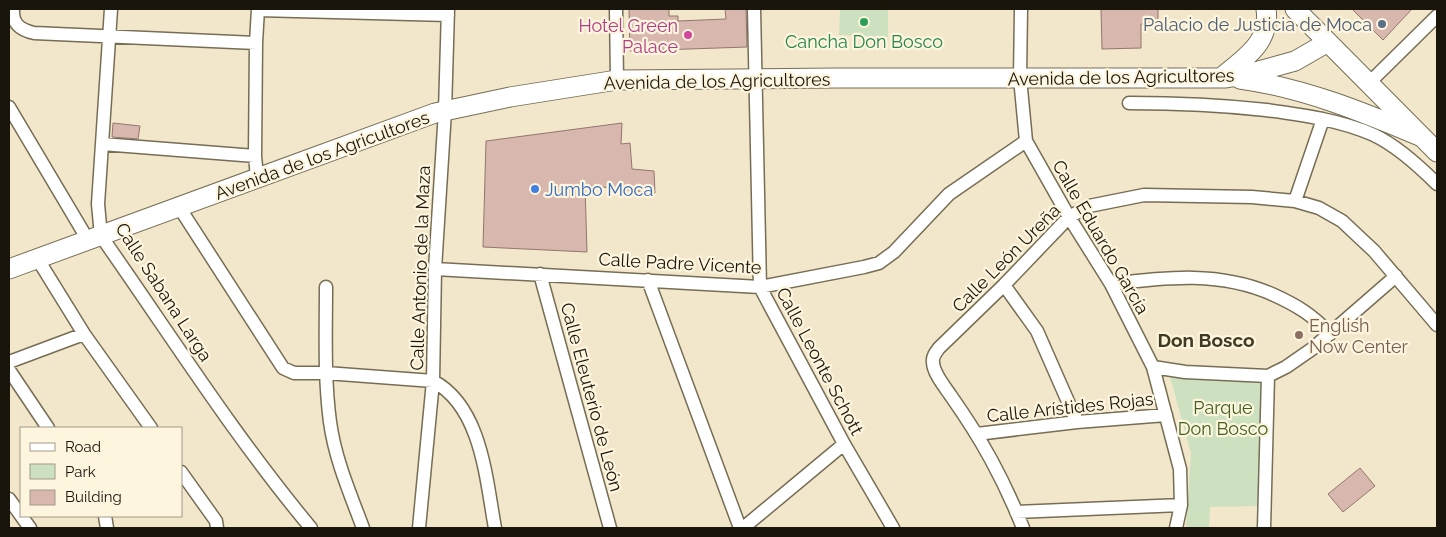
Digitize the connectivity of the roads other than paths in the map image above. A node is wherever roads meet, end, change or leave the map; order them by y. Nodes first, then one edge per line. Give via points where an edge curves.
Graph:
1 (13, 9) edge
2 (111, 9) edge
3 (258, 9) edge
4 (616, 9) edge
5 (754, 9) edge
6 (1021, 9) edge
7 (1266, 9) edge
8 (1295, 9) edge
9 (448, 12) edge
10 (1437, 16) edge
11 (110, 37) junction
12 (1328, 42) junction
13 (256, 43) junction
14 (756, 78) junction
15 (1020, 78) junction
16 (1223, 78) junction
17 (617, 80) junction
18 (1369, 83) junction
19 (1129, 103) dead end
20 (9, 107) edge
21 (445, 111) junction
22 (1323, 119) junction
23 (1422, 137) junction
24 (1026, 140) junction
25 (102, 144) junction
26 (1437, 152) edge
27 (256, 156) junction
28 (257, 177) junction
29 (1437, 184) edge
30 (1295, 201) junction
31 (179, 207) junction
32 (1069, 217) junction
33 (94, 238) junction
34 (37, 258) junction
35 (9, 269) edge
36 (435, 269) junction
37 (540, 274) junction
38 (1396, 276) junction
39 (648, 280) junction
40 (1004, 284) junction
41 (1111, 284) junction
42 (326, 286) dead end
43 (760, 287) junction
44 (1437, 325) edge
45 (84, 334) junction
46 (1330, 334) junction
47 (9, 362) edge
48 (1153, 367) junction
49 (9, 370) edge
50 (326, 373) junction
51 (1268, 376) junction
52 (432, 381) junction
53 (1166, 415) junction
54 (1077, 422) junction
55 (47, 427) edge
56 (150, 427) edge
57 (977, 434) junction
58 (844, 444) junction
59 (182, 473) edge
60 (9, 499) edge
61 (1181, 505) junction
62 (1016, 512) junction
63 (20, 514) edge
64 (22, 517) edge
65 (30, 528) edge
66 (217, 528) edge
67 (311, 528) edge
68 (363, 528) edge
69 (419, 528) edge
70 (496, 528) edge
71 (606, 528) edge
72 (742, 528) edge
73 (893, 528) edge
74 (1023, 528) edge
75 (1176, 528) edge
76 (1264, 528) edge

1 - 11 street via 14,22 19,28 34,33
2 - 11 street, Calle Sabana Larga
3 - 9 street
3 - 13 street
4 - 17 street
5 - 14 street, Calle Leonte Schott
6 - 15 street, Calle Eduardo García
7 - 16 main road via 1267,24 1261,40
8 - 12 main road
9 - 21 street, Calle Antonio de la Maza
10 - 18 street
11 - 13 street
11 - 25 street, Calle Sabana Larga
12 - 16 main road, Avenida de los Agricultores via 1295,61
12 - 18 main road
13 - 27 street
14 - 15 main road, Avenida de los Agricultores
14 - 17 main road, Avenida de los Agricultores
14 - 43 street, Calle Leonte Schott
15 - 16 main road, Avenida de los Agricultores
15 - 24 street, Calle Eduardo García
16 - 23 main road via 1274,85 1331,101
17 - 21 main road, Avenida de los Agricultores
18 - 23 main road
19 - 22 street via 1237,107
20 - 33 street
21 - 28 main road, Avenida de los Agricultores
21 - 36 street, Calle Antonio de la Maza
22 - 29 street via 1375,136 1405,156
22 - 30 street
23 - 26 main road
24 - 32 street, Calle Eduardo García
24 - 43 street, Calle Padre Vicente via 949,194 894,252 879,263
25 - 27 street
25 - 33 street, Calle Sabana Larga
27 - 28 street
28 - 31 main road, Avenida de los Agricultores
30 - 32 street, Calle León Ureña via 1144,195 1089,206
30 - 38 street, Calle León Ureña via 1319,208 1342,222
31 - 33 main road, Avenida de los Agricultores
31 - 50 street via 283,368 294,373
32 - 40 street, Calle León Ureña
32 - 41 street, Calle Eduardo García
33 - 34 main road, Avenida de los Agricultores
33 - 67 street, Calle Sabana Larga
34 - 35 main road, Avenida de los Agricultores
34 - 45 street
36 - 37 street, Calle Padre Vicente
36 - 52 street, Calle Antonio de la Maza
37 - 39 street, Calle Padre Vicente
37 - 71 street, Calle Eleuterio de León
38 - 44 street, Calle León Ureña
38 - 46 street
39 - 43 street, Calle Padre Vicente
39 - 72 street
40 - 54 street via 1037,331
40 - 57 street, Calle León Ureña via 934,355 933,362 947,390
41 - 46 street via 1189,277 1237,282 1259,288 1302,309 1317,319
41 - 48 street, Calle Eduardo García
42 - 50 street
43 - 58 street, Calle Leonte Schott
45 - 47 street
45 - 56 street
46 - 51 street via 1286,367
48 - 51 street
48 - 53 street, Calle Eduardo García
49 - 55 street
50 - 52 street
50 - 68 street via 337,458
51 - 76 street
52 - 69 street, Calle Antonio de la Maza
52 - 70 street via 460,404 474,432
53 - 54 street, Calle Arístides Rojas
53 - 61 street, Calle Eduardo García via 1180,469
54 - 57 street, Calle Arístides Rojas
57 - 62 street, Calle León Ureña via 1000,474
58 - 72 street
58 - 73 street, Calle Leonte Schott
59 - 66 street via 216,521
60 - 63 street
61 - 62 street
61 - 75 street, Calle Eduardo García
62 - 74 street, Calle León Ureña
64 - 65 street

